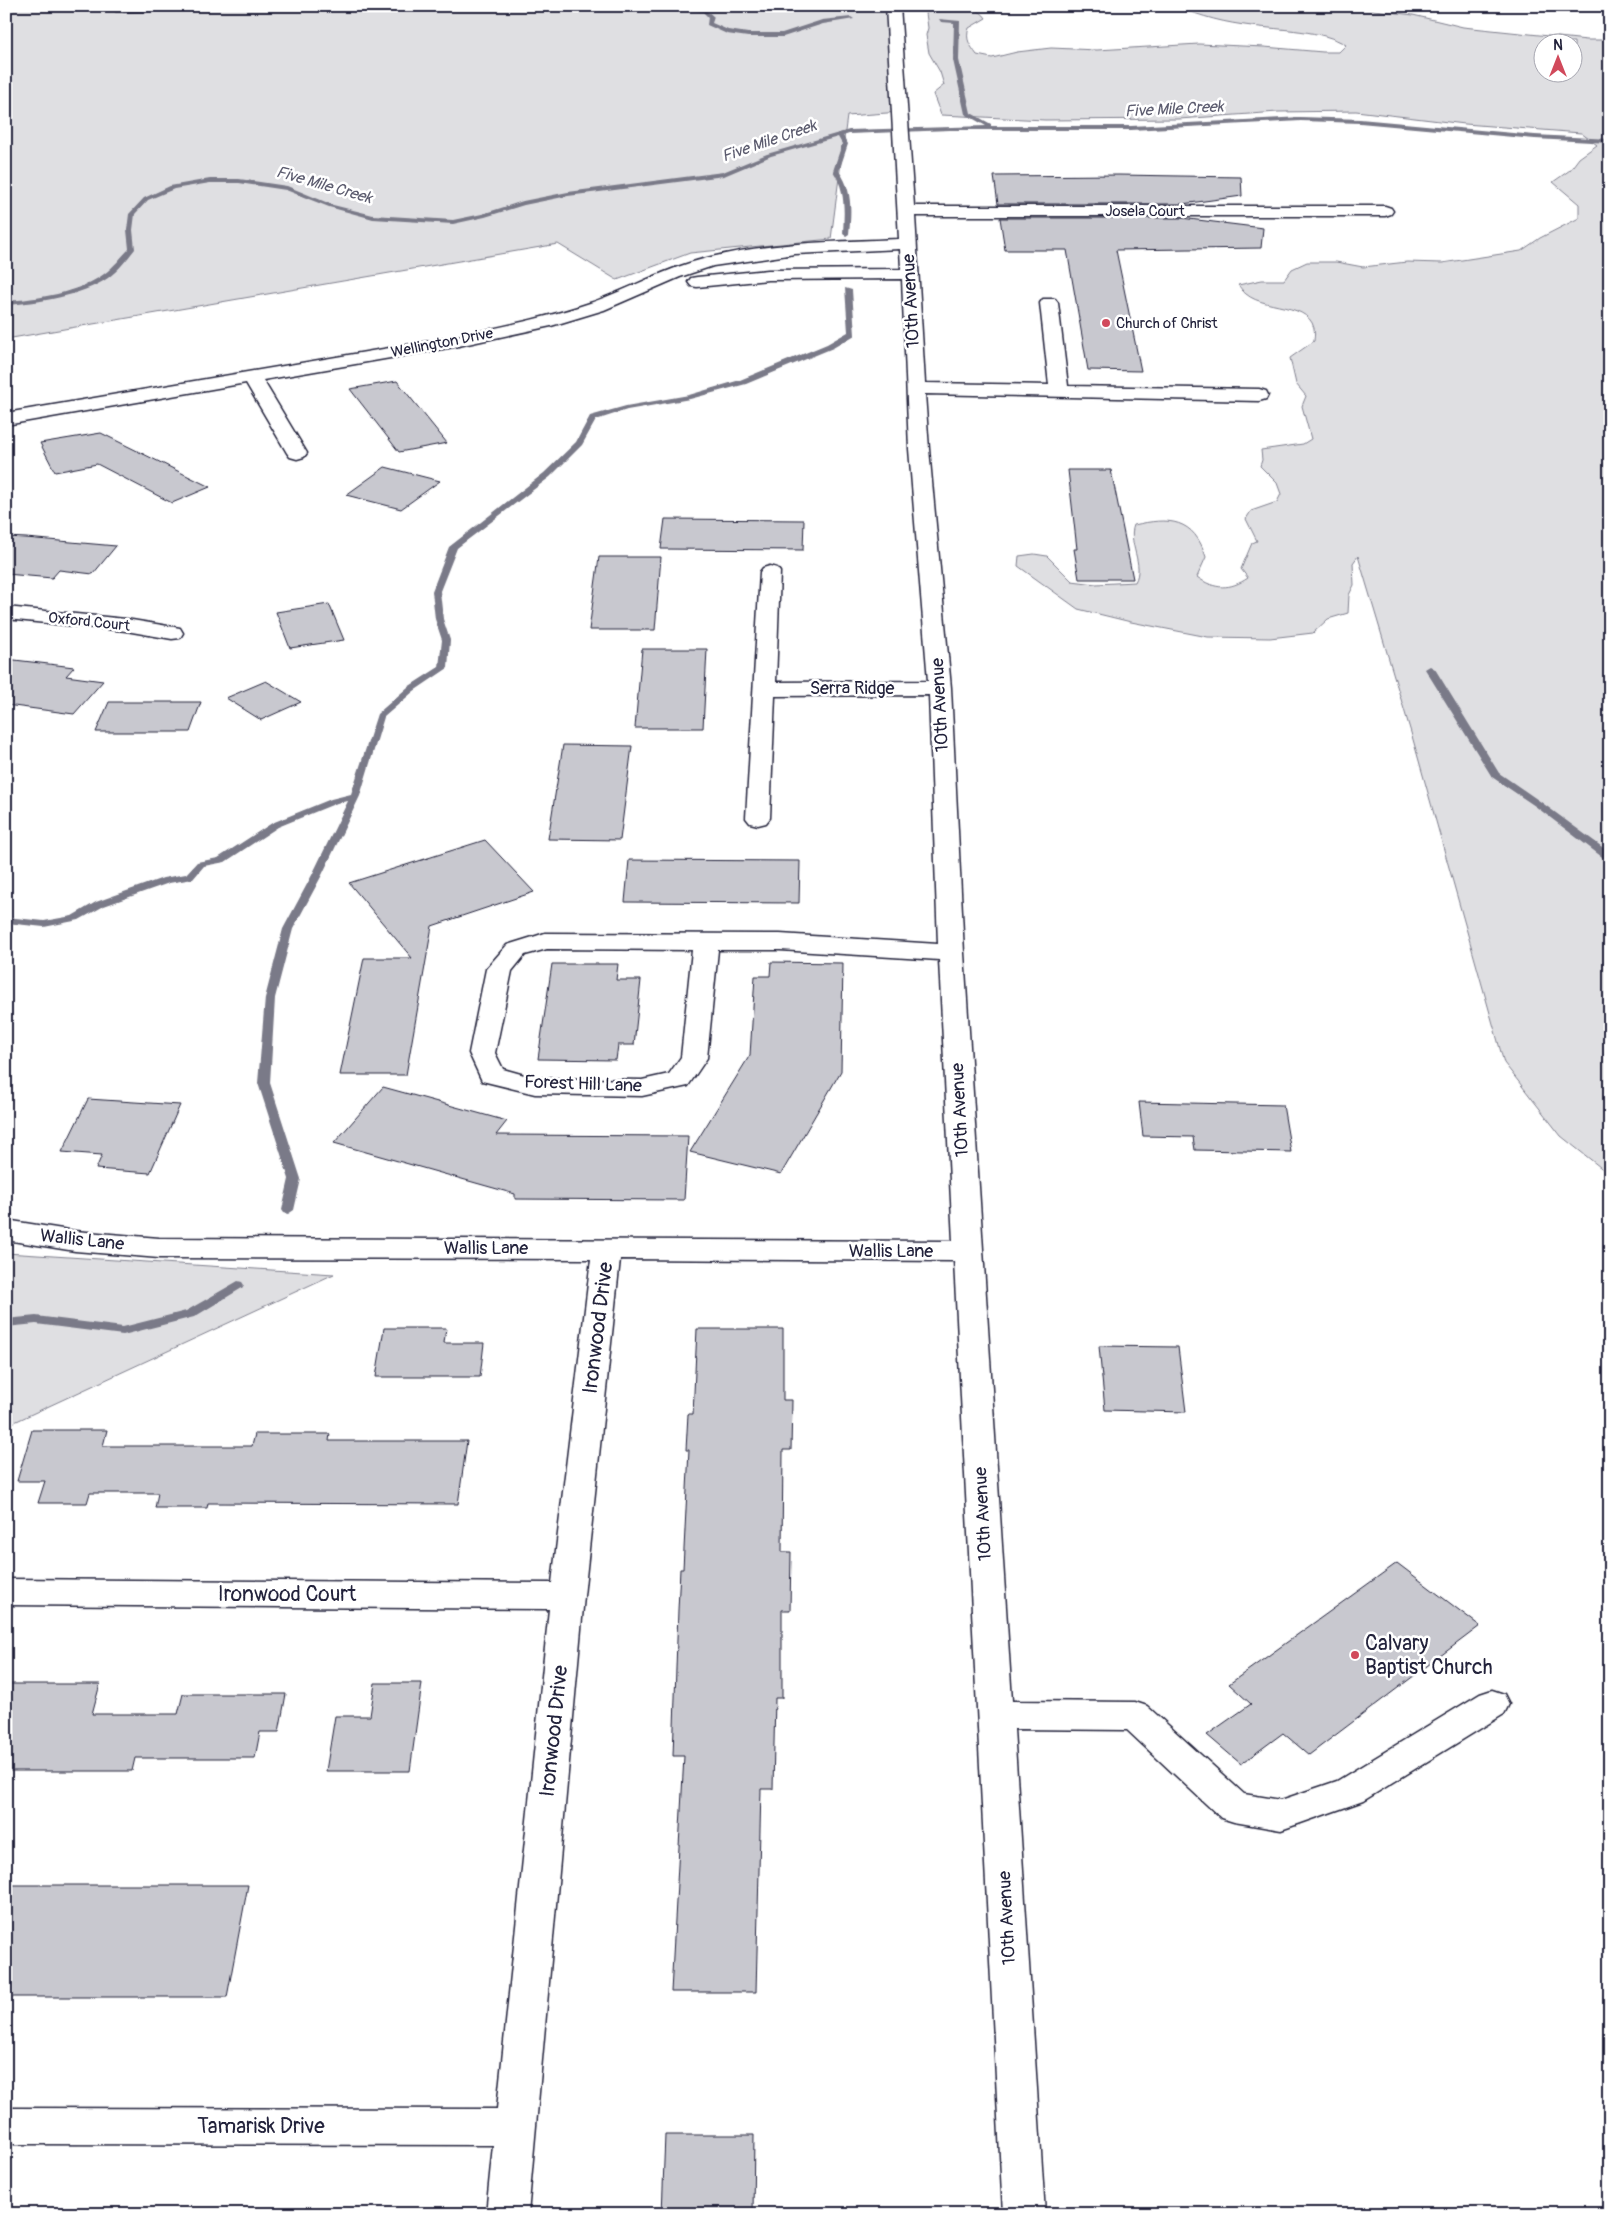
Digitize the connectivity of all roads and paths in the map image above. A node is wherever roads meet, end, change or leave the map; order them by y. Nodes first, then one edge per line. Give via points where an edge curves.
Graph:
1 (186, 6) edge
2 (894, 6) edge
3 (116, 7) edge
4 (906, 210) junction
5 (1385, 211) dead end
6 (908, 244) junction
7 (910, 274) junction
8 (629, 292) junction
9 (1049, 303) dead end
10 (252, 378) junction
11 (916, 388) junction
12 (1059, 391) junction
13 (1258, 395) dead end
14 (6, 419) edge
15 (297, 453) dead end
16 (770, 572) dead end
17 (6, 613) edge
18 (172, 632) dead end
19 (940, 688) junction
20 (764, 689) junction
21 (758, 818) dead end
22 (706, 942) junction
23 (951, 953) junction
24 (6, 1230) edge
25 (607, 1249) junction
26 (968, 1251) junction
27 (6, 1592) edge
28 (567, 1596) junction
29 (1492, 1704) dead end
30 (995, 1715) junction
31 (6, 2126) edge
32 (515, 2127) junction
33 (507, 2214) edge
34 (1024, 2214) edge

1 - 3 street
2 - 4 street, 10th Avenue
4 - 5 street, Josela Court
4 - 6 street, 10th Avenue
6 - 7 street, 10th Avenue
6 - 8 street, Wellington Drive via 800,249 732,258 686,269
7 - 8 street, Wellington Drive via 758,275
7 - 11 street, 10th Avenue
8 - 10 street, Wellington Drive via 597,306 520,328
9 - 12 street
10 - 14 street, Wellington Drive
10 - 15 street
11 - 12 street
11 - 19 street, 10th Avenue
12 - 13 street
16 - 20 street
17 - 18 street, Oxford Court via 126,624
19 - 20 street, Serra Ridge
19 - 23 street, 10th Avenue
20 - 21 street
22 - 22 street, Forest Hill Lane via 694,1058 678,1080 642,1088 535,1086 492,1075 482,1053 499,968 516,950 544,941
22 - 23 street, Forest Hill Lane via 780,942
23 - 26 street, 10th Avenue
24 - 25 street, Wallis Lane via 75,1241 159,1248
25 - 26 street, Wallis Lane
25 - 28 street, Ironwood Drive
26 - 30 street, 10th Avenue
27 - 28 street, Ironwood Court
28 - 32 street, Ironwood Drive
29 - 30 street via 1350,1791 1281,1815 1234,1808 1135,1716
30 - 34 street, 10th Avenue
31 - 32 street, Tamarisk Drive
32 - 33 street, Ironwood Drive

